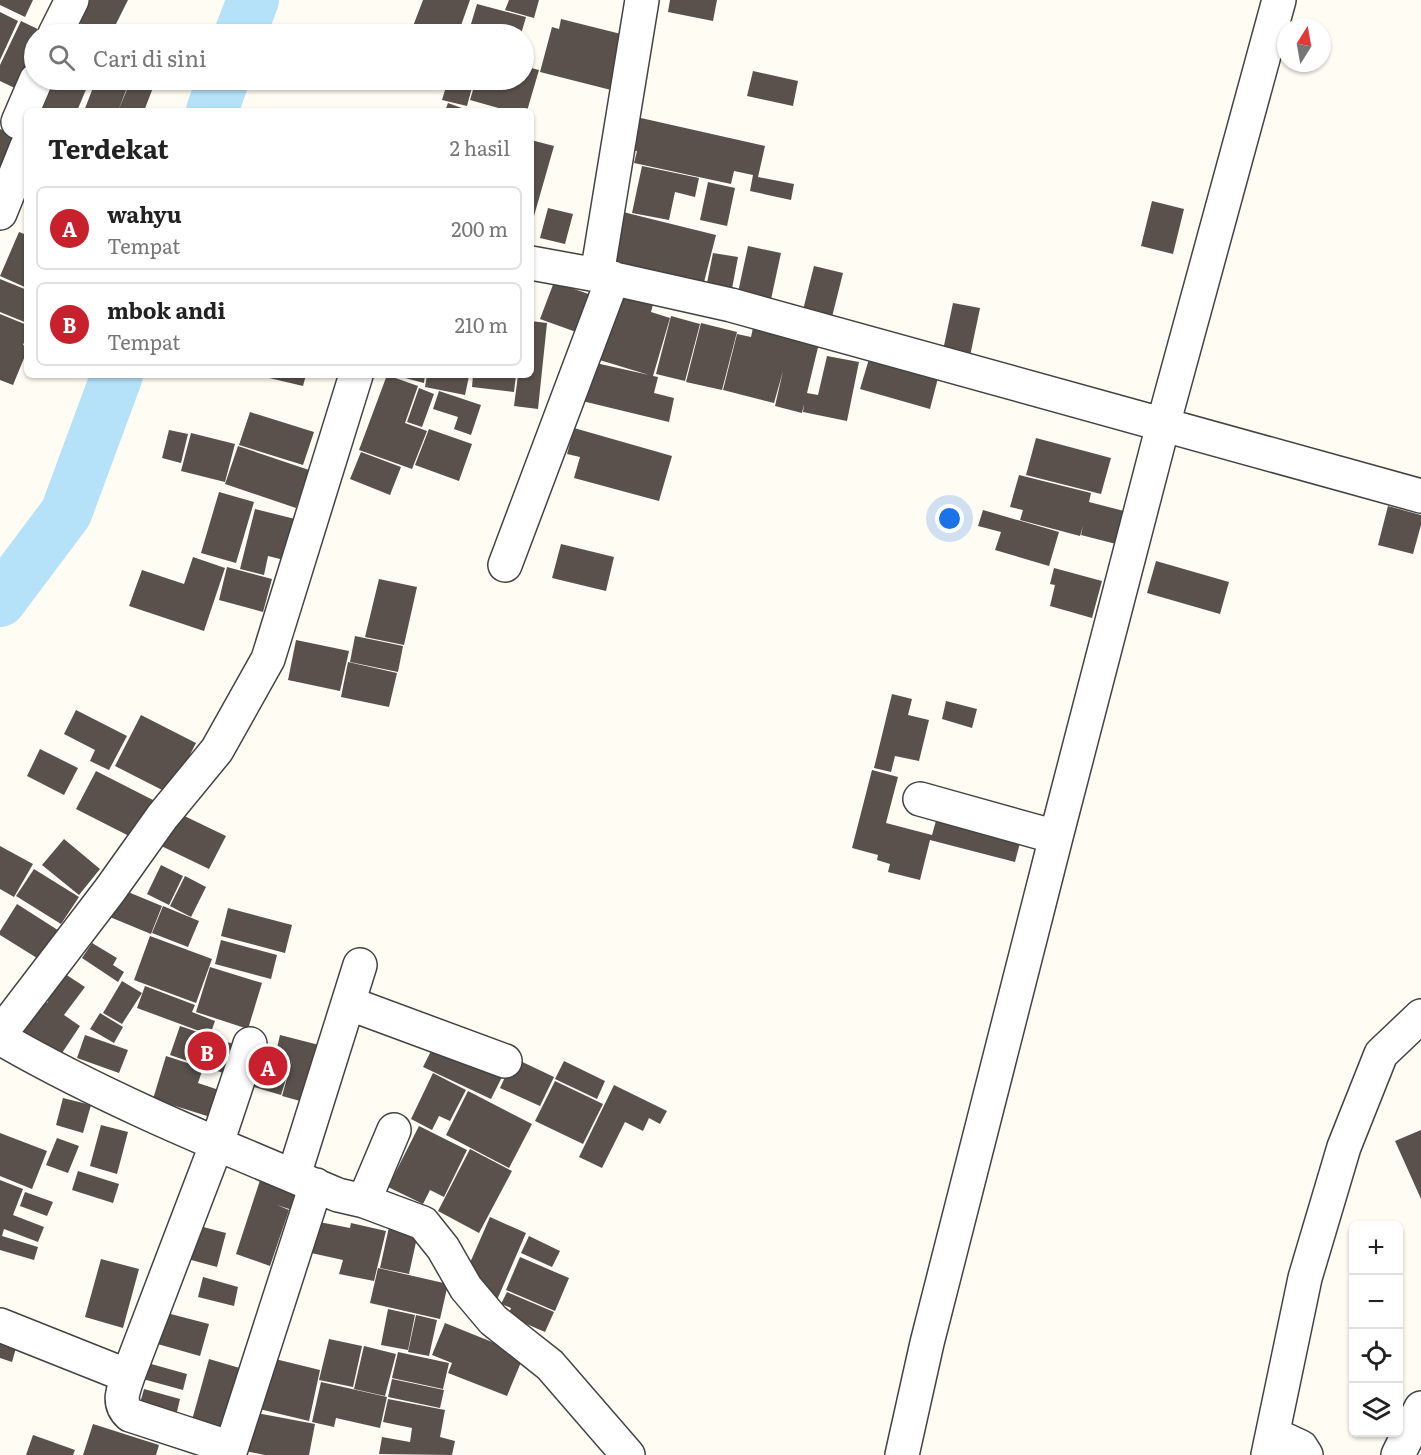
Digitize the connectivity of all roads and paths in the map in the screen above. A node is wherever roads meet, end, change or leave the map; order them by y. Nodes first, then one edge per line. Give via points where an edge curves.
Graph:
1 (72, 0) edge
2 (642, 0) edge
3 (1279, 0) edge
4 (60, 24) edge
5 (32, 90) edge
6 (26, 108) edge
7 (24, 112) edge
8 (18, 128) edge
9 (0, 213) edge
10 (534, 264) edge
11 (605, 276) junction
12 (355, 378) edge
13 (1163, 425) junction
14 (1421, 496) edge
15 (506, 564) dead end
16 (920, 799) dead end
17 (1056, 837) junction
18 (360, 965) dead end
19 (348, 1003) junction
20 (1421, 1016) edge
21 (0, 1036) edge
22 (250, 1044) dead end
23 (505, 1060) dead end
24 (394, 1130) dead end
25 (218, 1143) junction
26 (305, 1180) junction
27 (364, 1201) junction
28 (0, 1325) edge
29 (128, 1376) junction
30 (1421, 1408) edge
31 (1270, 1445) edge
32 (230, 1452) edge
33 (628, 1455) edge
34 (902, 1455) edge
35 (1306, 1455) edge
36 (1398, 1455) edge

1 - 4 street
2 - 11 street
3 - 13 street
5 - 6 street
7 - 8 street
8 - 9 street
10 - 11 street
11 - 13 street via 731,305
11 - 15 street
12 - 21 street via 268,659 217,750 162,817
13 - 14 street
13 - 17 street
16 - 17 street
17 - 34 street
18 - 19 street
19 - 23 street
19 - 26 street
20 - 31 street via 1381,1054 1344,1147 1305,1278
21 - 25 street via 58,1072
22 - 25 street
24 - 27 street
25 - 26 street
25 - 29 street
26 - 27 street
26 - 32 street
27 - 33 street via 423,1223 466,1288 493,1320 550,1365
28 - 29 street
29 - 32 street via 121,1400 130,1415
30 - 36 street
31 - 35 street via 1301,1447

